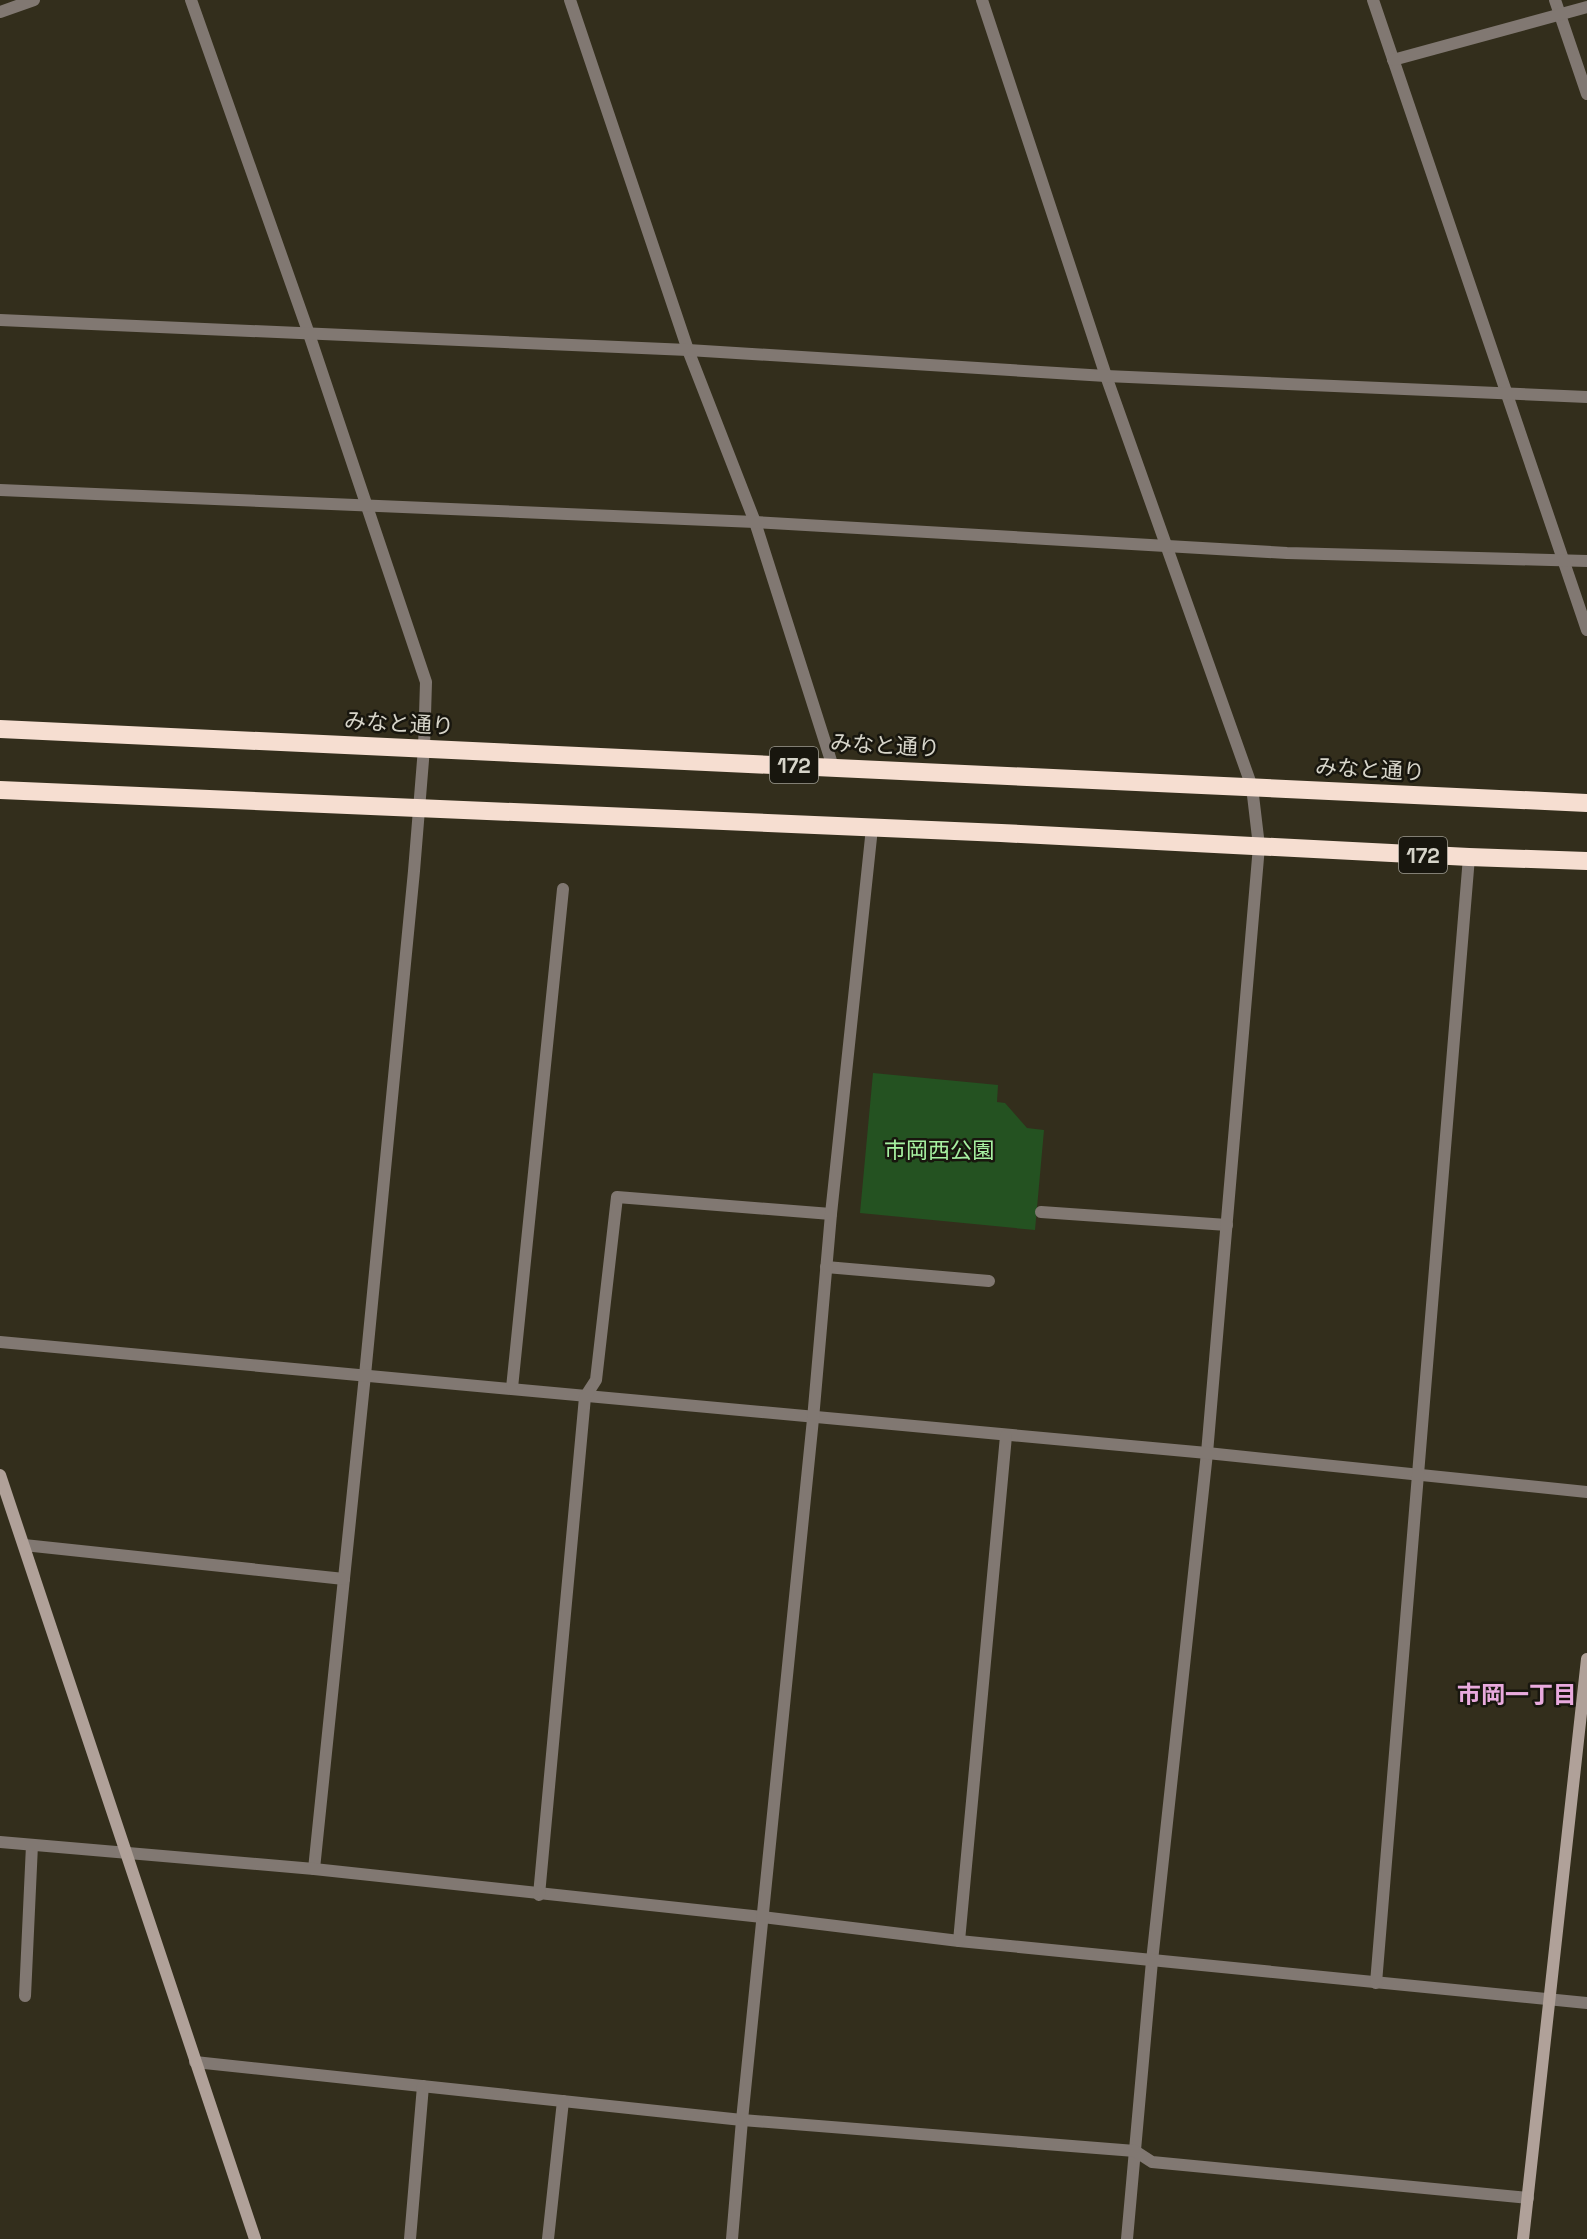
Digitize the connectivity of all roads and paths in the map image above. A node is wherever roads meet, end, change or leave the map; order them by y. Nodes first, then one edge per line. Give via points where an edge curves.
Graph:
1 (34, 0) edge
2 (191, 0) edge
3 (570, 0) edge
4 (982, 0) edge
5 (1373, 0) edge
6 (1555, 0) edge
7 (1587, 7) edge
8 (0, 12) edge
9 (1560, 15) junction
10 (1393, 60) junction
11 (1587, 94) edge
12 (0, 320) edge
13 (309, 334) junction
14 (688, 350) junction
15 (1106, 376) junction
16 (1505, 392) junction
17 (1587, 397) edge
18 (0, 490) edge
19 (366, 507) junction
20 (755, 522) junction
21 (1168, 548) junction
22 (1563, 560) junction
23 (1587, 561) edge
24 (1587, 630) edge
25 (0, 729) edge
26 (424, 748) junction
27 (833, 767) junction
28 (1252, 788) junction
29 (0, 790) edge
30 (1587, 803) edge
31 (418, 809) junction
32 (872, 828) junction
33 (1259, 846) junction
34 (1469, 857) junction
35 (1587, 861) edge
36 (563, 889) dead end
37 (1041, 1212) dead end
38 (831, 1214) junction
39 (1227, 1225) junction
40 (826, 1267) junction
41 (989, 1281) dead end
42 (0, 1342) edge
43 (365, 1375) junction
44 (512, 1388) junction
45 (585, 1397) junction
46 (813, 1419) junction
47 (1006, 1436) junction
48 (1207, 1453) junction
49 (0, 1475) edge
50 (1418, 1475) junction
51 (1587, 1492) edge
52 (24, 1545) junction
53 (344, 1579) junction
54 (1587, 1659) edge
55 (0, 1842) edge
56 (32, 1845) junction
57 (124, 1853) junction
58 (314, 1869) junction
59 (539, 1894) junction
60 (762, 1917) junction
61 (958, 1941) junction
62 (1152, 1961) junction
63 (1376, 1983) junction
64 (25, 1996) dead end
65 (1551, 1999) junction
66 (1587, 2003) edge
67 (195, 2062) junction
68 (423, 2086) junction
69 (563, 2101) junction
70 (742, 2120) junction
71 (1135, 2151) junction
72 (1528, 2198) junction
73 (255, 2239) edge
74 (410, 2239) edge
75 (548, 2239) edge
76 (732, 2239) edge
77 (1127, 2239) edge
78 (1523, 2239) edge

1 - 8 street
2 - 13 street
3 - 14 street
4 - 15 street
5 - 10 street
6 - 9 street
7 - 9 street
9 - 10 street
9 - 11 street
10 - 16 street
12 - 13 street
13 - 14 street
13 - 19 street
14 - 15 street
14 - 20 street
15 - 16 street
15 - 21 street
16 - 17 street
16 - 22 street
18 - 19 street
19 - 20 street
19 - 26 street via 426,682
20 - 21 street
20 - 27 street
21 - 22 street
21 - 28 street
22 - 23 street
22 - 24 street
25 - 26 highway, みなと通り / 172
26 - 27 highway, みなと通り / 172
26 - 31 street
27 - 28 highway, みなと通り / 172
28 - 30 highway, みなと通り / 172
28 - 33 street
29 - 31 highway, 172
31 - 32 highway, 172
31 - 43 street
32 - 33 highway, 172
32 - 38 street
33 - 34 highway, 172
33 - 39 street
34 - 35 highway, 172
34 - 50 street
36 - 44 street
37 - 39 street
38 - 40 street
38 - 45 street via 618,1197 596,1380
39 - 48 street
40 - 41 street
40 - 46 street
42 - 43 street
43 - 44 street
43 - 53 street
44 - 45 street
45 - 46 street
45 - 59 street
46 - 47 street
46 - 60 street
47 - 48 street
47 - 61 street
48 - 50 street
48 - 62 street
49 - 52 street
50 - 51 street
50 - 63 street
52 - 53 street
52 - 57 street
53 - 58 street
54 - 65 street
55 - 56 street
56 - 57 street
56 - 64 street
57 - 58 street
57 - 67 street
58 - 59 street
59 - 60 street
60 - 61 street
60 - 70 street
61 - 62 street
62 - 63 street
62 - 71 street
63 - 65 street
65 - 66 street
65 - 72 street
67 - 68 street
67 - 73 street
68 - 69 street
68 - 74 street
69 - 70 street
69 - 75 street
70 - 71 street
70 - 76 street
71 - 72 street via 1152,2162
71 - 77 street
72 - 78 street

